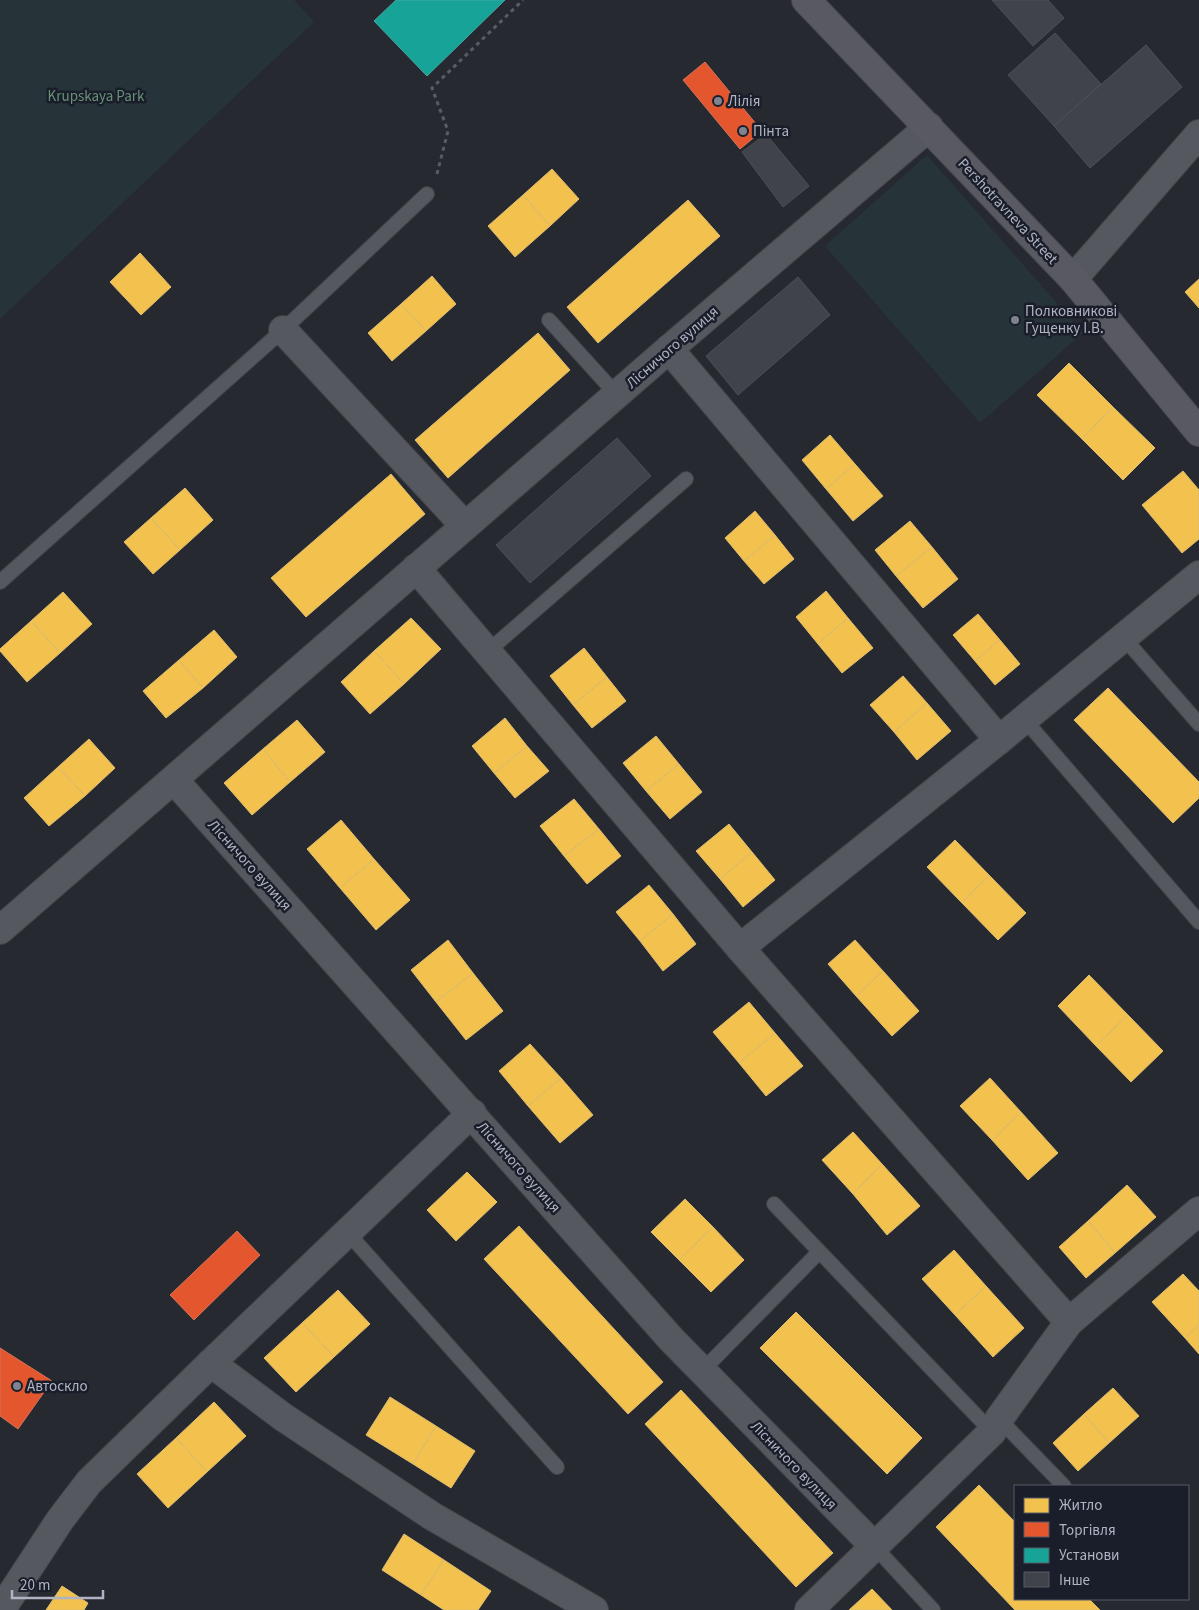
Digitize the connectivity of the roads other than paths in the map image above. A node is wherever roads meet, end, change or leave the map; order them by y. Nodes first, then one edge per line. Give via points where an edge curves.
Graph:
1 (806, 0) edge
2 (929, 127) junction
3 (1199, 134) edge
4 (427, 194) road end
5 (1073, 279) junction
6 (549, 320) dead end
7 (283, 330) junction
8 (669, 349) junction
9 (616, 395) junction
10 (1199, 432) edge
11 (686, 479) dead end
12 (465, 526) junction
13 (416, 568) junction
14 (1199, 575) edge
15 (0, 582) edge
16 (1123, 637) junction
17 (487, 652) junction
18 (1024, 719) junction
19 (1199, 724) edge
20 (999, 740) junction
21 (174, 780) junction
22 (1199, 922) edge
23 (0, 930) edge
24 (740, 948) junction
25 (472, 1113) junction
26 (774, 1204) dead end
27 (1195, 1221) edge
28 (347, 1232) junction
29 (819, 1252) junction
30 (1069, 1322) junction
31 (211, 1363) junction
32 (702, 1371) junction
33 (995, 1426) junction
34 (557, 1467) dead end
35 (1063, 1485) edge
36 (874, 1546) junction
37 (2, 1610) edge
38 (594, 1610) edge
39 (808, 1610) edge
40 (933, 1610) edge

1 - 2 main road, Pershotravneva Street
2 - 5 main road, Pershotravneva Street
2 - 8 street, Лісничого вулиця
3 - 5 street
4 - 7 lane
5 - 10 main road, Pershotravneva Street
6 - 9 lane
7 - 12 street
7 - 15 lane
8 - 9 street, Лісничого вулиця
8 - 20 street
9 - 12 street, Лісничого вулиця
11 - 17 lane
12 - 13 street, Лісничого вулиця
13 - 17 street
13 - 21 street, Лісничого вулиця
14 - 16 street
16 - 18 street
16 - 19 lane
17 - 24 street
18 - 20 street
18 - 22 lane
20 - 24 street
21 - 23 street, Лісничого вулиця
21 - 25 street, Лісничого вулиця
24 - 30 street
25 - 28 street
25 - 32 street, Лісничого вулиця
26 - 29 lane
27 - 30 street
28 - 31 street
28 - 34 lane
29 - 32 lane
29 - 33 lane
30 - 33 street
31 - 37 street via 89,1482 60,1520
31 - 38 street via 283,1418 432,1516
32 - 36 street, Лісничого вулиця
33 - 35 lane
33 - 36 street
36 - 39 street
36 - 40 lane

